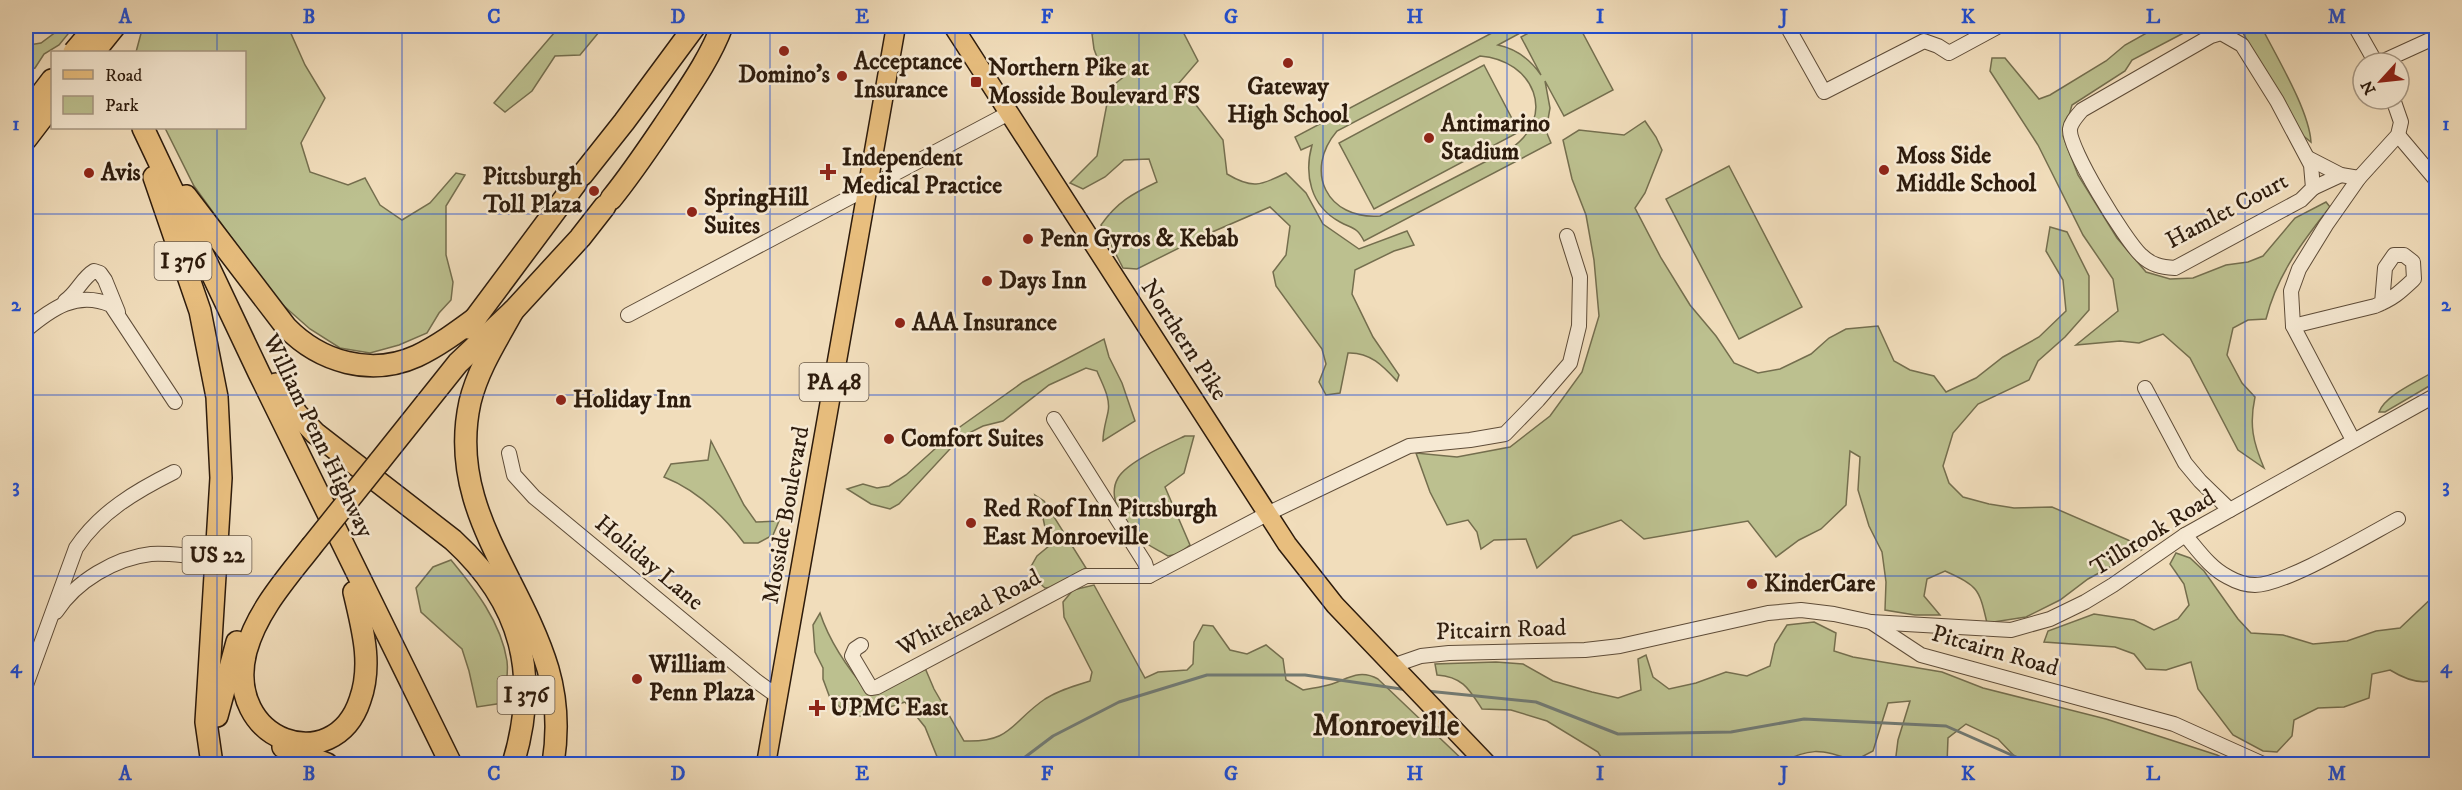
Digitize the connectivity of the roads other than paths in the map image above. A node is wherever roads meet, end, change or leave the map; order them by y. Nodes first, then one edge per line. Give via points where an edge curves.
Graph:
1 (80, 26) edge
2 (95, 26) edge
3 (115, 26) edge
4 (695, 26) edge
5 (722, 26) edge
6 (897, 26) edge
7 (953, 26) edge
8 (1787, 26) edge
9 (1999, 26) edge
10 (2355, 26) edge
11 (2436, 37) edge
12 (75, 51) edge
13 (93, 51) edge
14 (95, 51) edge
15 (107, 51) edge
16 (2371, 51) edge
17 (2405, 51) edge
18 (51, 81) edge
19 (51, 106) edge
20 (2397, 111) edge
21 (1009, 113) junction
22 (26, 114) edge
23 (130, 129) edge
24 (144, 129) edge
25 (2398, 135) junction
26 (26, 140) edge
27 (154, 150) junction
28 (2308, 158) junction
29 (2341, 175) junction
30 (154, 177) junction
31 (2360, 178) junction
32 (2436, 180) edge
33 (868, 188) junction
34 (2313, 188) junction
35 (193, 231) junction
36 (1567, 236) dead end
37 (2382, 303) dead end
38 (59, 305) junction
39 (513, 311) junction
40 (118, 314) junction
41 (628, 315) dead end
42 (476, 318) junction
43 (2293, 326) junction
44 (26, 330) edge
45 (209, 345) joint
46 (2145, 388) dead end
47 (2436, 395) edge
48 (175, 402) dead end
49 (1054, 419) dead end
50 (2353, 440) junction
51 (509, 453) dead end
52 (375, 457) junction
53 (174, 472) dead end
54 (2230, 510) junction
55 (1267, 514) junction
56 (2398, 519) dead end
57 (2185, 535) junction
58 (308, 542) junction
59 (493, 551) junction
60 (194, 556) dead end
61 (1149, 576) junction
62 (64, 579) junction
63 (79, 587) junction
64 (354, 592) junction
65 (1871, 622) junction
66 (515, 625) junction
67 (41, 640) junction
68 (861, 645) dead end
69 (233, 654) junction
70 (1392, 666) junction
71 (26, 685) edge
72 (777, 696) junction
73 (212, 765) edge
74 (220, 765) edge
75 (327, 765) edge
76 (435, 765) edge
77 (451, 765) edge
78 (513, 765) edge
79 (553, 765) edge
80 (766, 765) edge
81 (1486, 765) edge
82 (2263, 765) edge

1 - 13 highway
2 - 12 highway, bridge
2 - 15 highway
3 - 14 highway, bridge
4 - 42 highway
5 - 39 highway via 694,81 633,172 580,238
6 - 33 main road, Mosside Boulevard / PA 48
7 - 21 main road, Northern Pike
8 - 9 street via 1824,92 1924,41 1949,53
10 - 16 street
11 - 17 street
18 - 22 highway
19 - 26 highway
20 - 25 street via 2401,122
21 - 33 street
21 - 55 main road, Northern Pike
23 - 30 highway, William Penn Highway
24 - 27 highway, William Penn Highway
25 - 31 street
25 - 32 street
27 - 35 highway, William Penn Highway
27 - 42 highway via 280,320 313,350 351,364 391,364 417,355
28 - 29 street, Hamlet Court
28 - 34 street, Hamlet Court
28 - 34 street, Hamlet Court via 2242,45 2221,33 2082,110 2070,128 2078,155 2118,226 2140,255 2162,267 2175,268 2301,200
29 - 31 street, Hamlet Court
29 - 34 street, Hamlet Court
30 - 45 highway, I 376
30 - 64 highway, William Penn Highway
31 - 43 street via 2299,269 2291,291
33 - 41 street
33 - 72 main road, Mosside Boulevard / PA 48
35 - 66 highway via 297,414 326,442 472,558 499,594
35 - 77 highway, William Penn Highway
36 - 55 street, Whitehead Road via 1580,277 1579,327 1570,363 1505,434 1409,446
37 - 43 street
38 - 40 street via 93,300 111,306
38 - 40 street via 75,294 94,271 105,280
38 - 44 street
39 - 52 highway via 458,363
39 - 59 highway via 479,375 466,428 470,489
40 - 48 street
42 - 52 highway
43 - 50 street
45 - 73 highway, US 22 via 221,460 206,722
46 - 54 street via 2185,463
47 - 50 street, Tilbrook Road
49 - 61 street via 1145,563
50 - 54 street, Tilbrook Road
51 - 72 street, Holiday Lane via 514,475 534,497
52 - 58 highway
53 - 62 street via 127,497 94,524 76,548
54 - 57 street, Tilbrook Road
55 - 61 street, Whitehead Road
55 - 70 main road, Northern Pike via 1335,605
56 - 57 street via 2306,567 2254,585 2216,570
57 - 65 street, Tilbrook Road via 2085,602 2050,619 2011,630
58 - 64 highway via 265,608 244,662 243,684 250,710 276,736 301,743 322,740 341,729 358,706 365,683 366,652
58 - 69 highway via 255,601
59 - 66 highway
59 - 79 highway via 548,670 556,719
60 - 63 street via 151,554 129,559
61 - 68 street, Whitehead Road via 1086,576 877,687 871,688 852,656
62 - 63 street via 68,588
62 - 67 street
63 - 67 street via 58,608
64 - 76 highway, William Penn Highway
65 - 70 street, Pitcairn Road via 1801,610 1768,613 1620,646 1449,653 1421,656
65 - 82 street, Pitcairn Road via 1921,655 2174,724
66 - 78 highway, I 376 via 526,691 523,730
67 - 71 street
69 - 74 highway via 218,707
69 - 75 highway via 238,699 251,725 272,743
70 - 81 main road, Northern Pike
72 - 80 main road, Mosside Boulevard / PA 48

